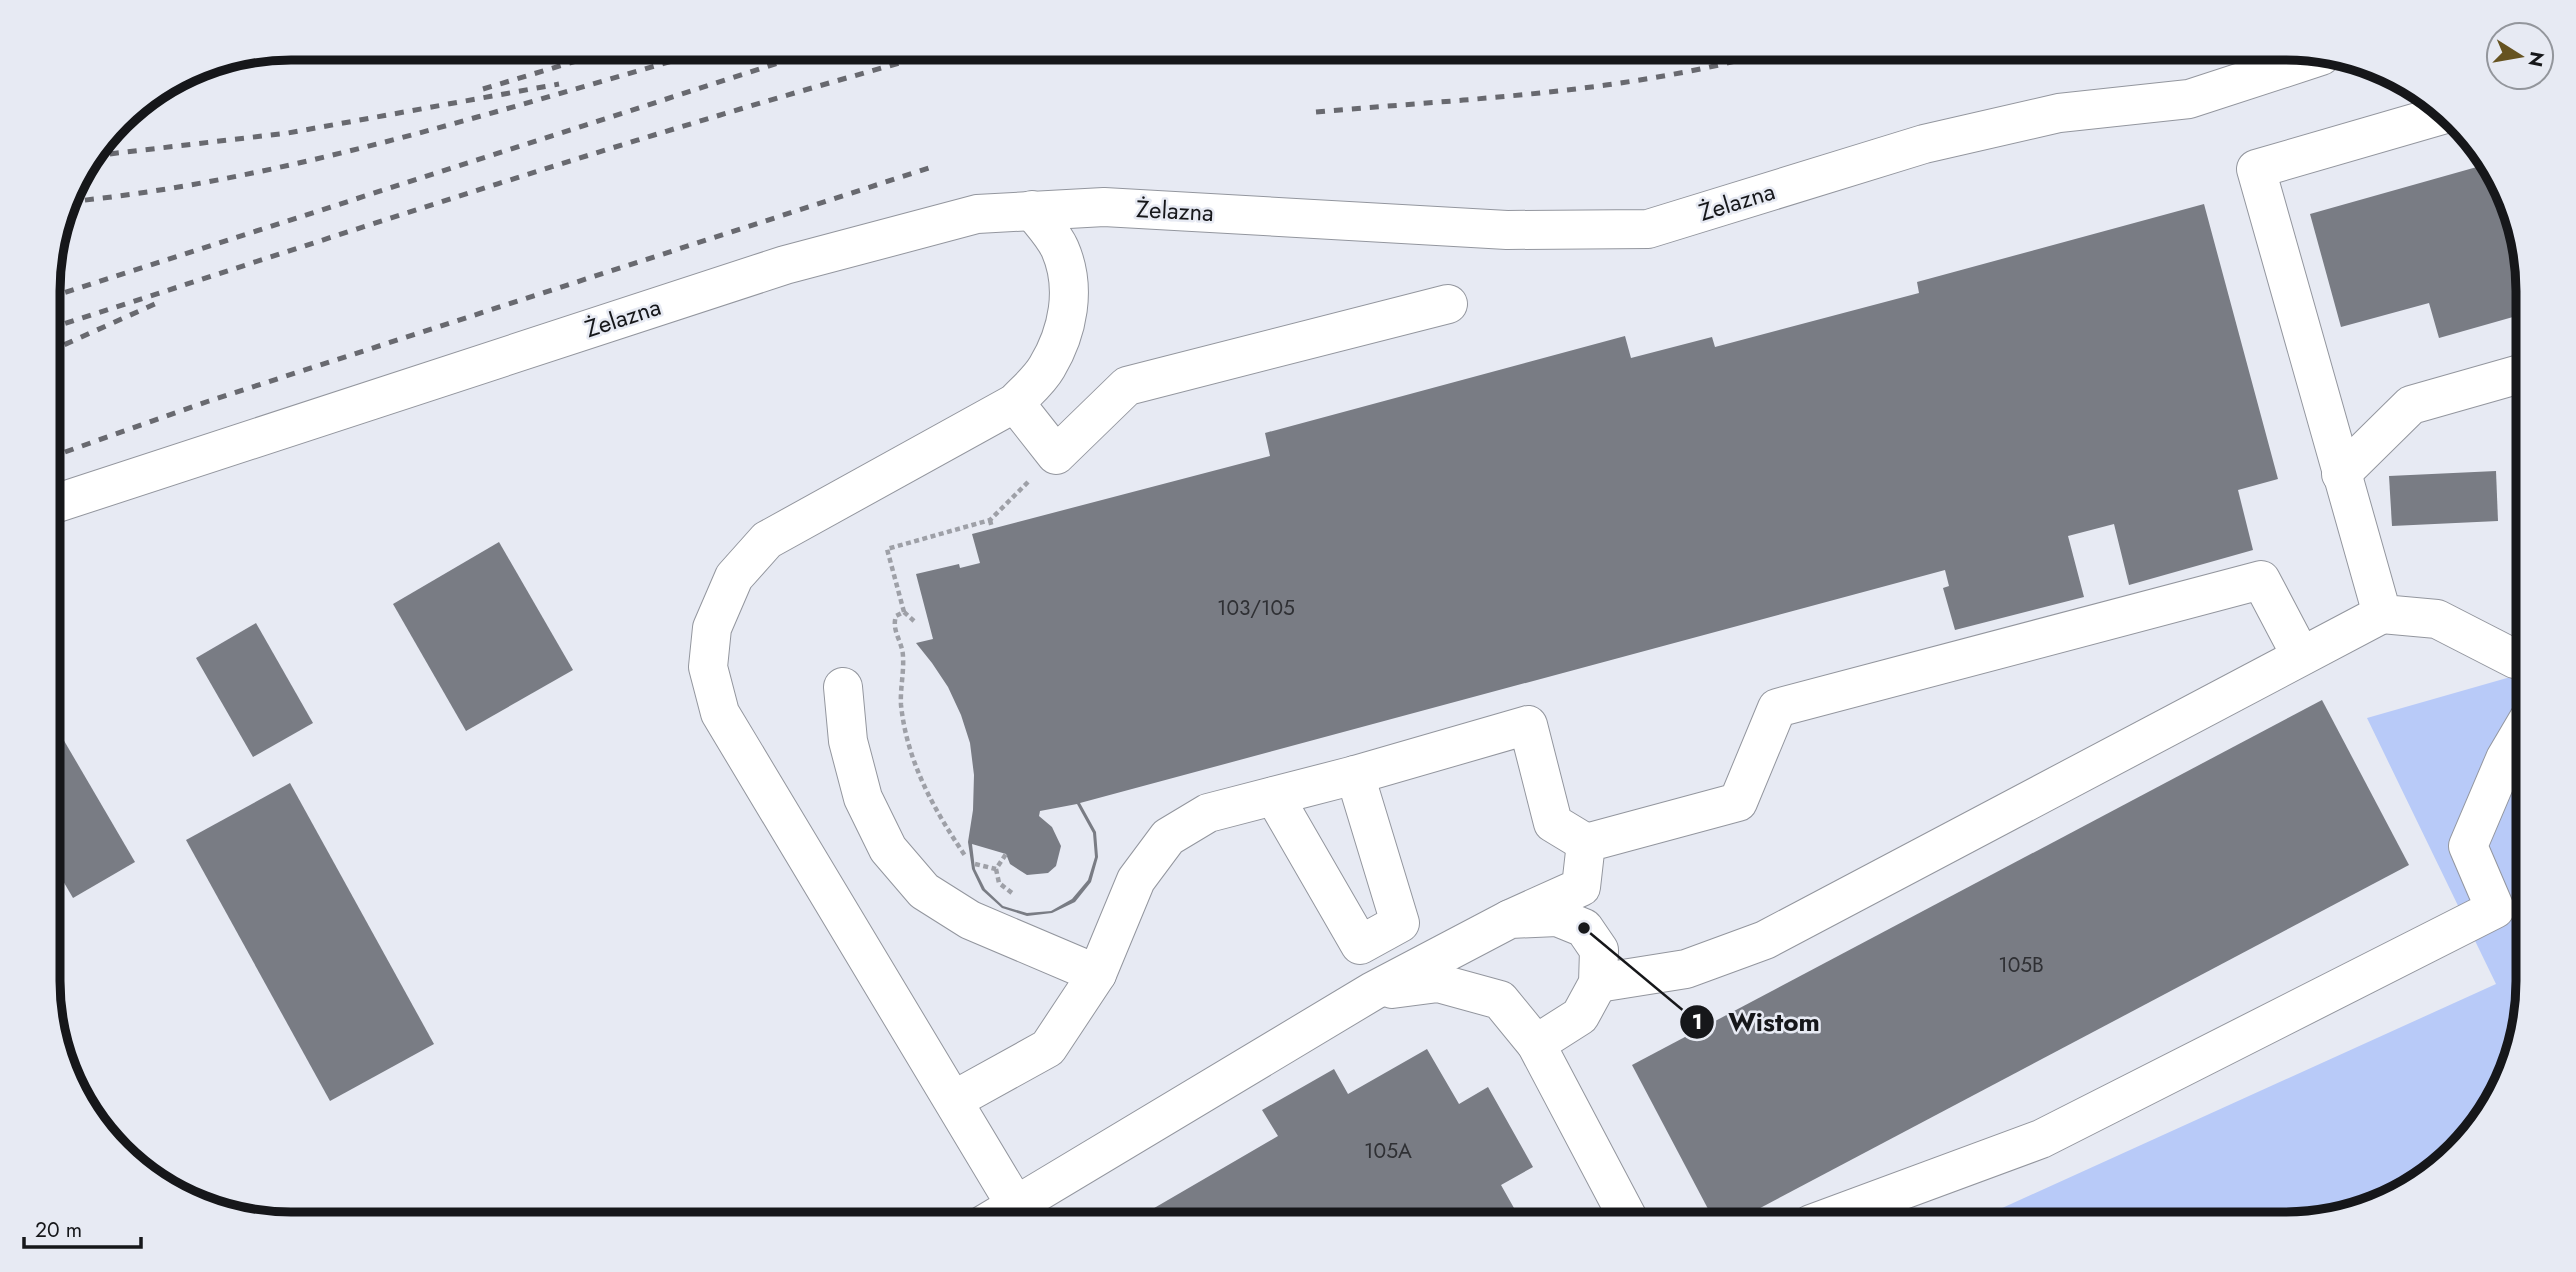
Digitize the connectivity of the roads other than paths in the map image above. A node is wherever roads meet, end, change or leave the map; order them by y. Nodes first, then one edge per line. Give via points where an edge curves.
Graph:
1 (2305, 61) edge
2 (2437, 116) edge
3 (1032, 210) junction
4 (1448, 304) dead end
5 (2516, 375) edge
6 (1015, 403) junction
7 (2341, 474) junction
8 (60, 502) edge
9 (2382, 614) junction
10 (2301, 656) junction
11 (2516, 659) edge
12 (842, 687) dead end
13 (2516, 740) edge
14 (1355, 775) junction
15 (1274, 796) junction
16 (1586, 843) junction
17 (1510, 919) junction
18 (1097, 974) junction
19 (1598, 983) junction
20 (1373, 991) junction
21 (1536, 1044) junction
22 (954, 1100) junction
23 (1016, 1206) junction
24 (1006, 1212) edge
25 (1625, 1212) edge
26 (1843, 1212) edge

1 - 3 street, Żelazna via 2189,99 2059,113 1924,144 1648,229 1507,230 1104,207
2 - 7 street via 2256,169
3 - 6 street via 1059,247 1066,266 1067,326 1046,369
3 - 8 street, Żelazna via 977,214 785,265
4 - 6 street via 1127,386 1056,455
5 - 7 street via 2410,405
6 - 22 street via 767,540 734,577 712,628 708,667 720,713
7 - 9 street
9 - 10 street
9 - 11 street via 2437,619
10 - 16 street via 2261,580 2234,587 1777,708 1738,802
10 - 19 street via 1765,940 1686,969
12 - 18 street via 848,741 863,798 887,849 924,891 970,920
13 - 26 street via 2468,846 2495,909 2040,1139
14 - 15 street
14 - 15 street via 1400,923 1360,945
14 - 16 street via 1528,724 1553,823
15 - 18 street via 1208,813 1168,837 1136,880
16 - 17 street via 1580,887
17 - 19 street via 1558,917 1584,928 1599,950
17 - 20 street
18 - 22 street via 1048,1048
19 - 21 street via 1580,1016
20 - 21 street via 1438,983 1500,1000
20 - 23 street
21 - 25 street
22 - 23 street
23 - 24 street

